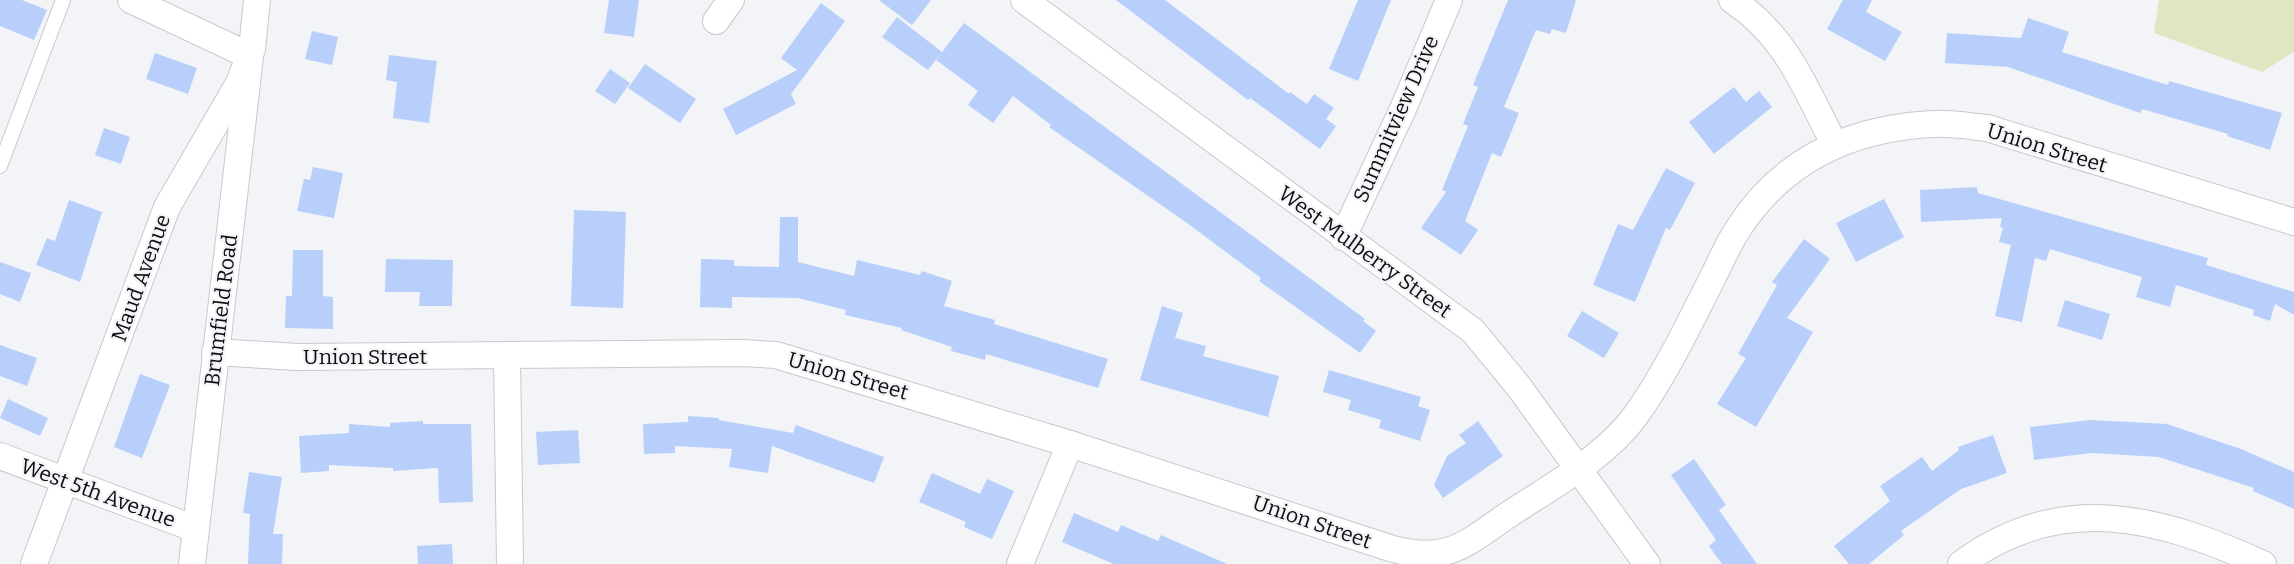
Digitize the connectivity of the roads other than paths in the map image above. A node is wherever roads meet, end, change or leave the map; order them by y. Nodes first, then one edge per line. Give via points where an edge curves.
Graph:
1 (63, 0) edge
2 (131, 0) edge
3 (257, 0) edge
4 (731, 0) edge
5 (1024, 0) edge
6 (1449, 0) edge
7 (1732, 0) edge
8 (716, 21) dead end
9 (250, 56) junction
10 (1835, 145) junction
11 (0, 166) edge
12 (2294, 222) edge
13 (1343, 237) junction
14 (215, 352) junction
15 (507, 356) junction
16 (1070, 444) junction
17 (0, 456) edge
18 (1578, 468) junction
19 (66, 483) junction
20 (196, 529) junction
21 (1374, 554) edge
22 (34, 564) edge
23 (192, 564) edge
24 (510, 564) edge
25 (1020, 564) edge
26 (1647, 564) edge
27 (1961, 564) edge
28 (2263, 564) edge

1 - 11 lane
2 - 9 street
3 - 9 street, Maud Avenue
4 - 8 street
5 - 13 street, West Mulberry Street
6 - 13 street, Summitview Drive
7 - 10 street via 1764,25 1785,50
9 - 14 street, Brumfield Road
9 - 19 street, Maud Avenue via 223,116 167,207
10 - 12 street, Union Street via 1881,129 1935,124 1987,128
10 - 18 street, Union Street via 1785,176 1760,201 1738,229 1672,356 1635,417
13 - 18 street, West Mulberry Street via 1473,331
14 - 15 street, Union Street via 297,357
14 - 20 street, Brumfield Road
15 - 16 street, Union Street via 776,355
15 - 24 street
16 - 21 street, Union Street
16 - 25 street
17 - 19 street, West 5th Avenue
18 - 21 street, Union Street via 1464,546 1445,554
18 - 26 street, West Mulberry Street
19 - 20 street, West 5th Avenue
19 - 22 street, Maud Avenue
20 - 23 street, Brumfield Road
27 - 28 street via 2006,537 2039,524 2110,518 2181,530

